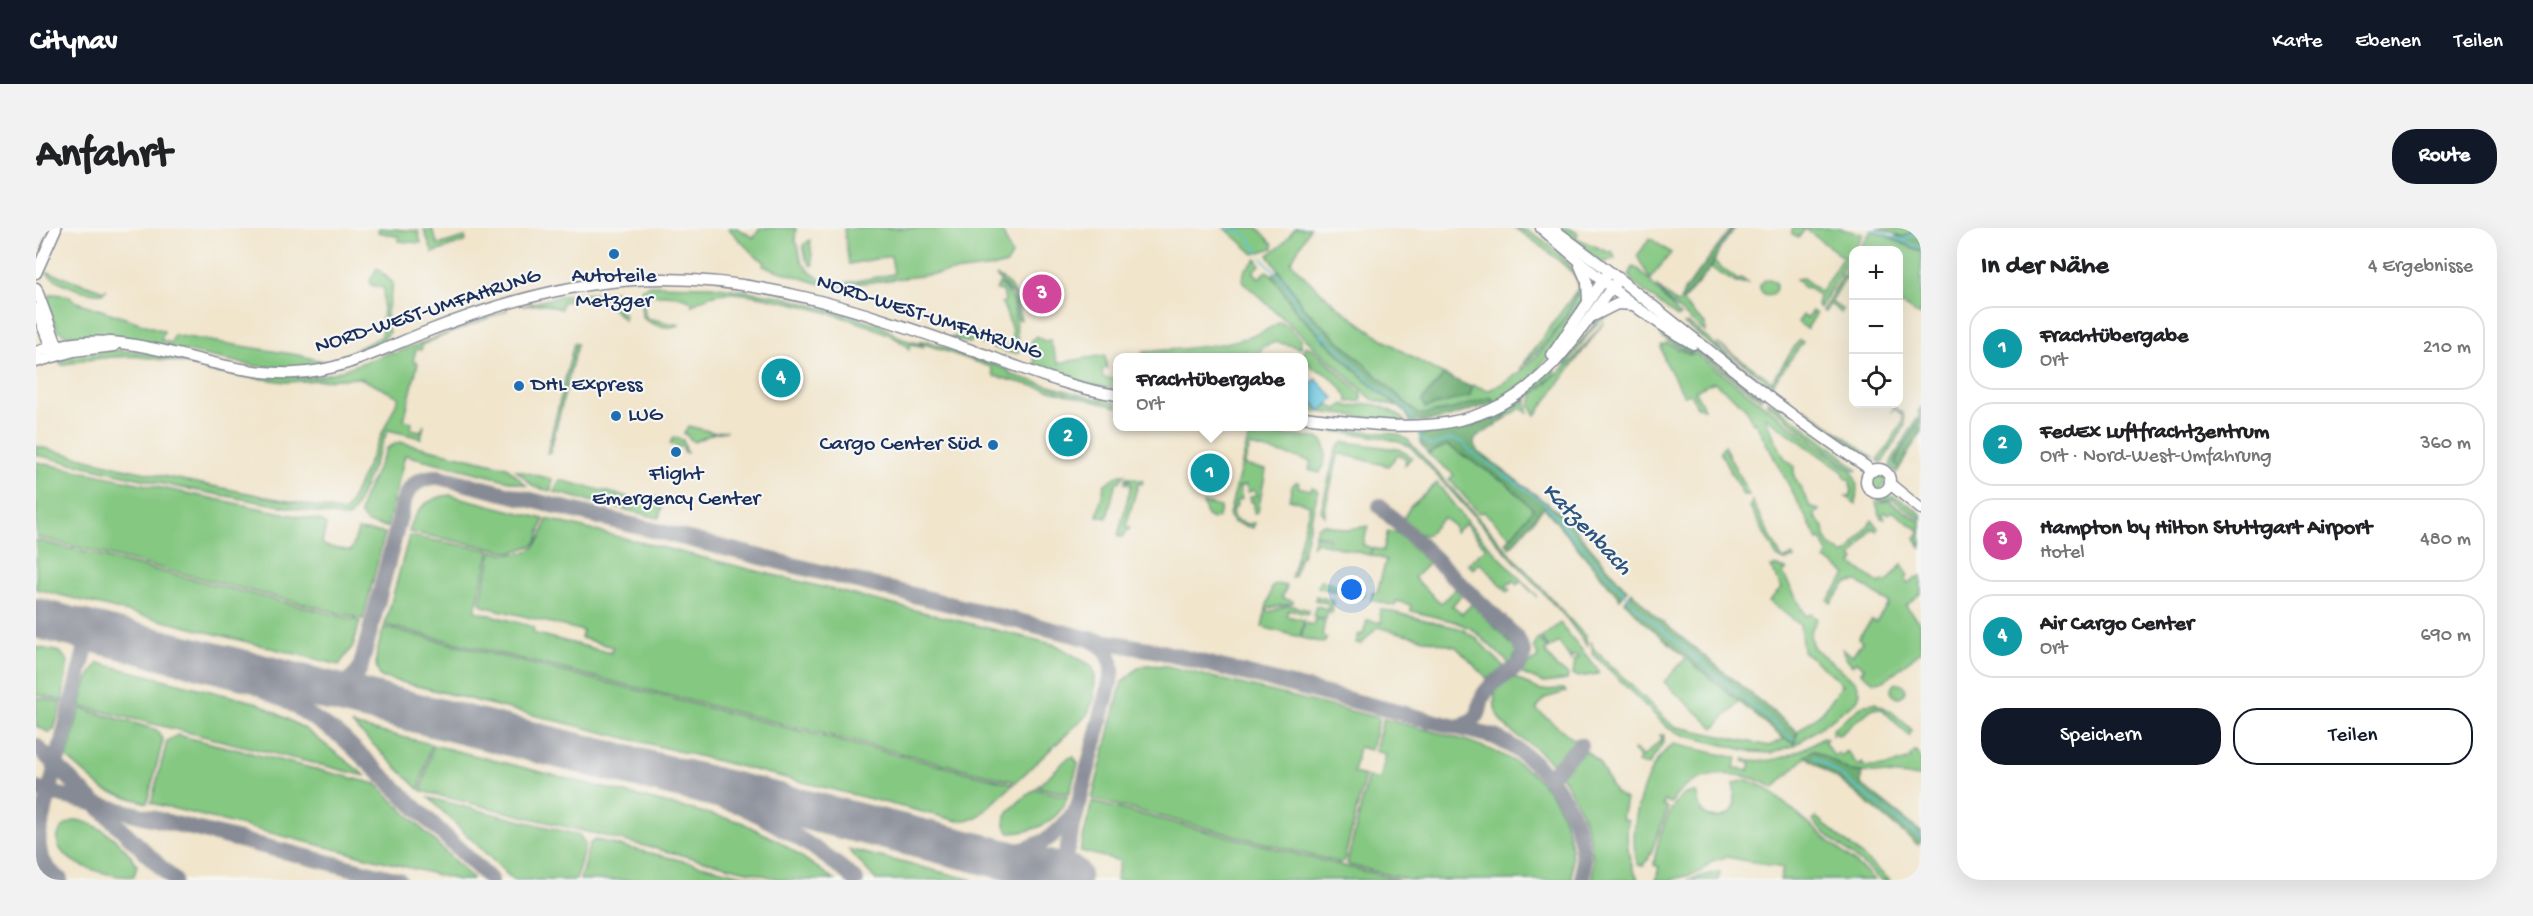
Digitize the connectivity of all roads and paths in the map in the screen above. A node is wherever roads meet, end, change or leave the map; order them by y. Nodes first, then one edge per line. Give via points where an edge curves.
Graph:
1 (56, 228) edge
2 (1541, 228) edge
3 (1552, 228) edge
4 (1577, 260) junction
5 (36, 273) edge
6 (1611, 279) junction
7 (36, 288) edge
8 (1588, 301) junction
9 (1635, 305) junction
10 (36, 309) edge
11 (1588, 320) junction
12 (47, 330) junction
13 (87, 340) junction
14 (133, 346) junction
15 (54, 350) junction
16 (36, 355) edge
17 (1725, 362) junction
18 (1113, 394) edge
19 (1515, 395) junction
20 (1308, 418) edge
21 (1870, 474) junction
22 (1888, 487) junction
23 (1921, 509) edge

1 - 5 main road
2 - 4 main road
3 - 6 main road
4 - 6 main road
4 - 8 main road via 1585,274
6 - 8 main road
6 - 9 main road
6 - 11 main road
6 - 17 main road
7 - 12 main road
8 - 19 main road via 1556,350
9 - 11 main road via 1614,305
9 - 17 main road via 1675,334
10 - 12 main road
11 - 19 main road via 1554,362
12 - 13 main road via 66,338
12 - 15 main road
12 - 16 main road
13 - 14 main road, NORD-WEST-UMFAHRUNG
13 - 15 main road, NORD-WEST-UMFAHRUNG
14 - 15 main road, NORD-WEST-UMFAHRUNG
14 - 18 main road, NORD-WEST-UMFAHRUNG via 271,372 319,371 536,295 630,280 709,280 764,287 826,302 1050,378
15 - 16 main road
17 - 21 main road
19 - 20 main road via 1472,417 1419,427
21 - 22 main road via 1886,472
21 - 22 main road via 1867,484 1872,491
22 - 23 main road

